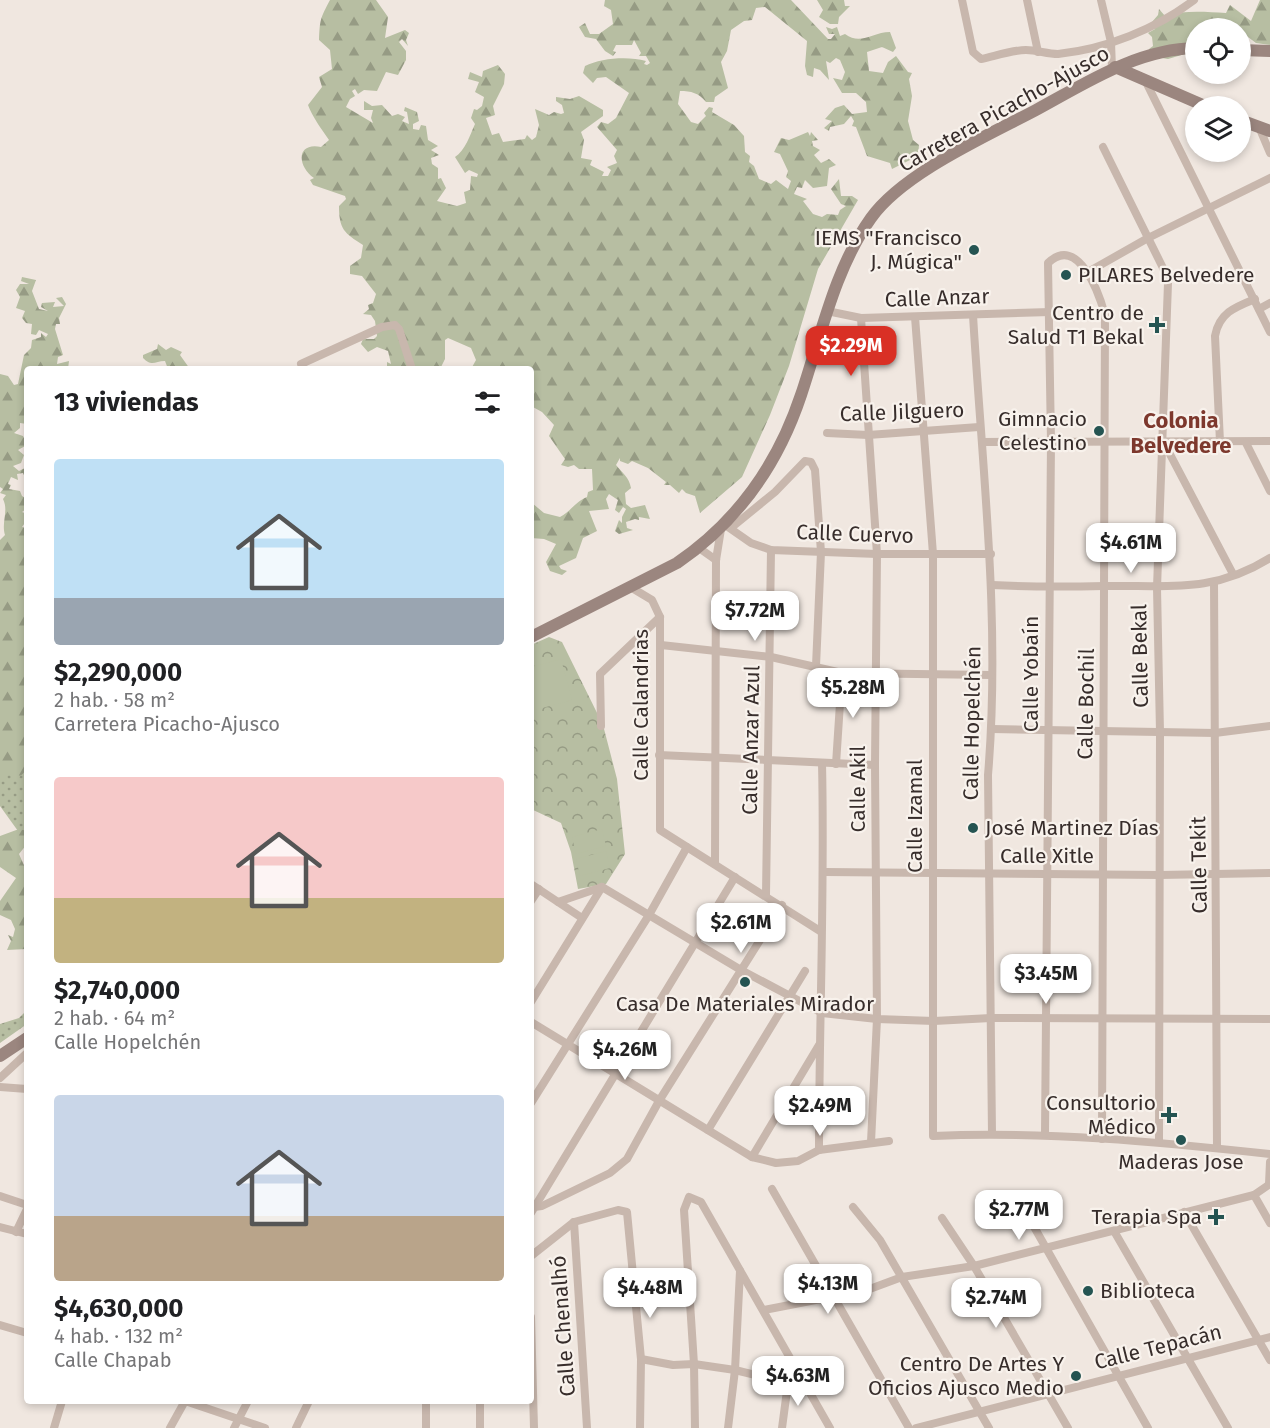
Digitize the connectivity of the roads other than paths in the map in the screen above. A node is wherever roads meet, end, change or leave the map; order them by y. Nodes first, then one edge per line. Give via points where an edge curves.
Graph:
1 (962, 0) edge
2 (1026, 0) edge
3 (1101, 0) edge
4 (1194, 0) edge
5 (1111, 42) junction
6 (1185, 50) edge
7 (1251, 50) edge
8 (1270, 51) edge
9 (1038, 52) junction
10 (1114, 68) junction
11 (1145, 80) junction
12 (1185, 97) edge
13 (1265, 129) edge
14 (1103, 147) dead end
15 (1270, 153) edge
16 (1270, 178) edge
17 (1210, 208) junction
18 (1148, 238) junction
19 (1088, 272) junction
20 (1255, 299) junction
21 (1270, 303) edge
22 (1259, 309) junction
23 (827, 311) junction
24 (1050, 312) junction
25 (973, 315) junction
26 (915, 317) junction
27 (861, 318) junction
28 (1270, 332) edge
29 (301, 364) dead end
30 (411, 366) edge
31 (979, 427) junction
32 (923, 431) junction
33 (827, 433) dead end
34 (867, 435) junction
35 (1162, 440) junction
36 (1270, 441) edge
37 (982, 442) junction
38 (1051, 442) junction
39 (1104, 442) junction
40 (1220, 442) junction
41 (1246, 443) junction
42 (1270, 491) edge
43 (725, 527) junction
44 (699, 548) junction
45 (771, 550) junction
46 (821, 552) junction
47 (878, 554) junction
48 (933, 554) junction
49 (991, 554) junction
50 (1270, 558) edge
51 (716, 560) junction
52 (1233, 574) junction
53 (1214, 582) junction
54 (992, 585) junction
55 (1105, 586) junction
56 (632, 588) junction
57 (1048, 588) junction
58 (1157, 588) junction
59 (660, 617) junction
60 (534, 636) edge
61 (661, 645) junction
62 (715, 651) junction
63 (771, 657) junction
64 (816, 666) junction
65 (877, 672) junction
66 (843, 673) junction
67 (933, 674) junction
68 (991, 675) junction
69 (601, 726) dead end
70 (1270, 726) edge
71 (992, 729) junction
72 (1049, 731) junction
73 (1102, 731) junction
74 (1160, 732) junction
75 (1215, 732) junction
76 (659, 755) junction
77 (714, 758) junction
78 (769, 761) junction
79 (822, 763) junction
80 (836, 764) junction
81 (875, 765) junction
82 (687, 847) junction
83 (715, 864) junction
84 (825, 872) junction
85 (876, 873) junction
86 (991, 873) junction
87 (1270, 873) edge
88 (933, 874) junction
89 (1047, 874) junction
90 (1104, 874) junction
91 (1217, 874) junction
92 (1160, 875) junction
93 (735, 877) junction
94 (535, 887) edge
95 (602, 887) junction
96 (766, 895) junction
97 (558, 902) junction
98 (782, 905) junction
99 (649, 915) junction
100 (582, 918) junction
101 (820, 931) junction
102 (695, 943) junction
103 (741, 970) junction
104 (805, 971) dead end
105 (534, 997) edge
106 (790, 998) junction
107 (822, 1013) junction
108 (991, 1018) junction
109 (1047, 1018) junction
110 (1102, 1018) junction
111 (1161, 1018) junction
112 (1218, 1018) junction
113 (877, 1019) junction
114 (1270, 1019) edge
115 (934, 1021) junction
116 (534, 1024) edge
117 (24, 1040) edge
118 (566, 1044) junction
119 (819, 1044) junction
120 (0, 1056) edge
121 (24, 1056) edge
122 (614, 1074) junction
123 (0, 1078) edge
124 (0, 1087) edge
125 (24, 1089) edge
126 (534, 1098) edge
127 (659, 1101) junction
128 (708, 1130) junction
129 (992, 1134) junction
130 (1045, 1134) junction
131 (1102, 1139) junction
132 (889, 1141) dead end
133 (871, 1142) junction
134 (1159, 1142) junction
135 (1217, 1148) junction
136 (819, 1150) junction
137 (1270, 1154) edge
138 (752, 1157) junction
139 (1270, 1162) edge
140 (1269, 1184) edge
141 (772, 1189) dead end
142 (1254, 1195) junction
143 (0, 1196) edge
144 (24, 1206) edge
145 (534, 1207) edge
146 (853, 1207) dead end
147 (534, 1209) edge
148 (1184, 1212) junction
149 (24, 1214) edge
150 (942, 1218) dead end
151 (574, 1222) junction
152 (1270, 1222) edge
153 (1033, 1225) dead end
154 (0, 1227) edge
155 (1114, 1231) junction
156 (16, 1232) junction
157 (24, 1233) edge
158 (1046, 1247) junction
159 (534, 1254) edge
160 (974, 1266) junction
161 (740, 1271) junction
162 (902, 1277) junction
163 (832, 1297) junction
164 (764, 1310) junction
165 (0, 1325) edge
166 (24, 1332) edge
167 (1270, 1337) edge
168 (1260, 1340) junction
169 (1187, 1357) junction
170 (641, 1359) junction
171 (1270, 1360) edge
172 (694, 1364) junction
173 (735, 1370) junction
174 (1118, 1376) junction
175 (802, 1378) junction
176 (788, 1383) junction
177 (1048, 1393) junction
178 (61, 1404) edge
179 (183, 1404) edge
180 (194, 1404) edge
181 (246, 1404) edge
182 (308, 1404) edge
183 (426, 1404) edge
184 (480, 1404) edge
185 (533, 1404) edge
186 (979, 1411) junction
187 (239, 1419) junction
188 (54, 1428) edge
189 (170, 1428) edge
190 (234, 1428) edge
191 (265, 1428) edge
192 (296, 1428) edge
193 (426, 1428) edge
194 (480, 1428) edge
195 (534, 1428) edge
196 (587, 1428) edge
197 (640, 1428) edge
198 (695, 1428) edge
199 (728, 1428) edge
200 (782, 1428) edge
201 (830, 1428) edge
202 (909, 1428) edge
203 (915, 1428) edge
204 (989, 1428) edge
205 (1068, 1428) edge
206 (1148, 1428) edge
207 (1228, 1428) edge

1 - 9 street via 973,52 981,58 1027,50
2 - 9 street
3 - 5 street
4 - 5 street via 1143,32
5 - 9 street via 1058,54
5 - 10 street
6 - 10 main road, Carretera Picacho-Ajusco
7 - 8 main road
10 - 11 main road
10 - 23 main road, Carretera Picacho-Ajusco via 964,148 892,195 871,218
11 - 12 main road
11 - 17 street
13 - 15 street
14 - 18 street, Calle Bekal
16 - 17 street
17 - 18 street
17 - 20 street
18 - 19 street
18 - 35 street, Calle Bekal via 1168,283
19 - 24 street, Calle Yobaín via 1068,256 1053,257 1048,262
19 - 39 street, Calle Bochil via 1105,315
20 - 22 street
20 - 40 street via 1222,316 1217,325
21 - 22 street
22 - 28 street
23 - 27 street, Calle Anzar
23 - 43 main road, Carretera Picacho-Ajusco via 786,434 753,491
24 - 25 street, Calle Anzar
24 - 38 street, Calle Yobaín
25 - 26 street, Calle Anzar
25 - 31 street, Calle Hopelchén
26 - 27 street, Calle Anzar
26 - 32 street, Calle Izamal
27 - 34 street, Calle Akil
29 - 30 street via 382,327 395,325
31 - 32 street, Calle Jilguero
31 - 37 street, Calle Hopelchén
32 - 34 street, Calle Jilguero
32 - 48 street, Calle Izamal
33 - 34 street, Calle Jilguero
34 - 47 street, Calle Akil
35 - 39 street
35 - 40 street
35 - 52 street
35 - 58 street, Calle Bekal
36 - 41 street
37 - 38 street
37 - 49 street, Calle Hopelchén
38 - 39 street
38 - 57 street, Calle Yobaín
39 - 55 street, Calle Bochil
40 - 41 street
41 - 42 street
43 - 44 main road, Carretera Picacho-Ajusco
43 - 45 street, Calle Cuervo
43 - 46 street via 775,492 805,461 811,462 815,470
43 - 51 street
44 - 51 street
44 - 56 main road, Carretera Picacho-Ajusco
45 - 46 street, Calle Cuervo
45 - 63 street, Calle Anzar Azul
46 - 47 street, Calle Cuervo
46 - 64 street
47 - 48 street, Calle Cuervo
47 - 65 street, Calle Akil
48 - 49 street, Calle Cuervo
48 - 67 street, Calle Izamal
49 - 54 street, Calle Hopelchén
50 - 52 street
51 - 62 street
52 - 53 street
53 - 58 street via 1199,587
53 - 75 street, Calle Tekit
54 - 57 street
54 - 68 street, Calle Hopelchén
55 - 57 street
55 - 58 street
55 - 73 street, Calle Bochil
56 - 59 street, Calle Calandrias via 652,600
56 - 60 main road, Carretera Picacho-Ajusco
57 - 72 street, Calle Yobaín
58 - 74 street, Calle Bekal
59 - 61 street, Calle Calandrias
59 - 69 street via 600,674
61 - 62 street
61 - 76 street, Calle Calandrias
62 - 63 street
62 - 77 street
63 - 64 street
63 - 78 street, Calle Anzar Azul
64 - 66 street
65 - 66 street
65 - 67 street
65 - 81 street, Calle Akil
66 - 80 street
67 - 68 street
67 - 88 street, Calle Izamal
68 - 71 street, Calle Hopelchén
70 - 75 street
71 - 72 street
71 - 86 street, Calle Hopelchén via 988,775
72 - 73 street
72 - 89 street, Calle Yobaín
73 - 74 street
73 - 90 street, Calle Bochil
74 - 75 street
74 - 92 street, Calle Bekal
75 - 91 street, Calle Tekit
76 - 77 street
76 - 82 street, Calle Calandrias via 658,825 663,834
77 - 78 street
77 - 83 street
78 - 79 street
78 - 96 street, Calle Anzar Azul
79 - 80 street
79 - 84 street
80 - 81 street
81 - 85 street, Calle Akil
82 - 83 street
82 - 99 street
83 - 93 street
84 - 85 street, Calle Xitle
84 - 101 street
85 - 88 street, Calle Xitle
85 - 113 street, Calle Akil
86 - 88 street, Calle Xitle
86 - 89 street, Calle Xitle
86 - 108 street, Calle Hopelchén
87 - 91 street, Calle Xitle
88 - 115 street, Calle Izamal
89 - 90 street, Calle Xitle
89 - 109 street, Calle Yobaín
90 - 92 street, Calle Xitle
90 - 110 street, Calle Bochil
91 - 92 street, Calle Xitle
91 - 112 street, Calle Tekit
92 - 111 street, Calle Bekal
93 - 96 street
93 - 102 street
94 - 97 street
95 - 97 street
95 - 99 street
95 - 100 street
96 - 98 street
97 - 100 street
98 - 101 street
98 - 103 street
99 - 102 street
99 - 118 street
100 - 105 street
101 - 107 street
102 - 103 street
102 - 122 street
103 - 106 street
103 - 127 street
104 - 106 street
106 - 107 street
106 - 128 street
107 - 113 street
107 - 119 street
108 - 109 street
108 - 115 street
108 - 129 street, Calle Hopelchén
109 - 110 street
109 - 130 street, Calle Yobaín
110 - 111 street
110 - 131 street, Calle Bochil
111 - 112 street
111 - 134 street, Calle Bekal
112 - 114 street
112 - 135 street, Calle Tekit
113 - 115 street
113 - 133 street, Calle Akil
115 - 129 street, Calle Izamal via 933,1136
116 - 118 street
117 - 120 main road
118 - 122 street
118 - 126 street
119 - 136 street
119 - 138 street
121 - 123 street
122 - 127 street
122 - 145 street
124 - 125 street
127 - 128 street
127 - 147 street via 627,1159 610,1173
128 - 138 street
129 - 130 street
130 - 131 street
131 - 134 street
132 - 133 street
133 - 136 street
134 - 135 street
135 - 137 street
136 - 138 street via 798,1161 776,1163
139 - 140 street
140 - 142 street
141 - 163 street
142 - 148 street
142 - 152 street
143 - 144 street
146 - 162 street via 880,1240
148 - 155 street
148 - 168 street
149 - 156 street
150 - 160 street
151 - 159 street
151 - 170 street via 618,1210 627,1212
151 - 196 street, Calle Chenalhó
153 - 158 street
154 - 156 street
155 - 158 street
155 - 169 street
156 - 157 street
158 - 160 street
158 - 174 street
160 - 162 street
160 - 177 street
161 - 164 street
161 - 172 street via 701,1202 688,1197 684,1210
161 - 173 street
162 - 163 street
162 - 186 street
163 - 164 street
163 - 202 street
164 - 175 street
165 - 166 street
167 - 168 street, Calle Tepacán
168 - 169 street, Calle Tepacán
168 - 171 street
169 - 174 street, Calle Tepacán
169 - 207 street
170 - 172 street
170 - 197 street
172 - 173 street
172 - 198 street
173 - 176 street
173 - 199 street
174 - 177 street, Calle Tepacán
174 - 206 street
175 - 176 street
175 - 201 street
176 - 200 street
177 - 186 street, Calle Tepacán
177 - 205 street
178 - 188 street
179 - 189 street
180 - 187 street
181 - 187 street
182 - 192 street
183 - 193 street
184 - 194 street
185 - 195 street
186 - 203 street, Calle Tepacán
186 - 204 street
187 - 190 street
187 - 191 street

